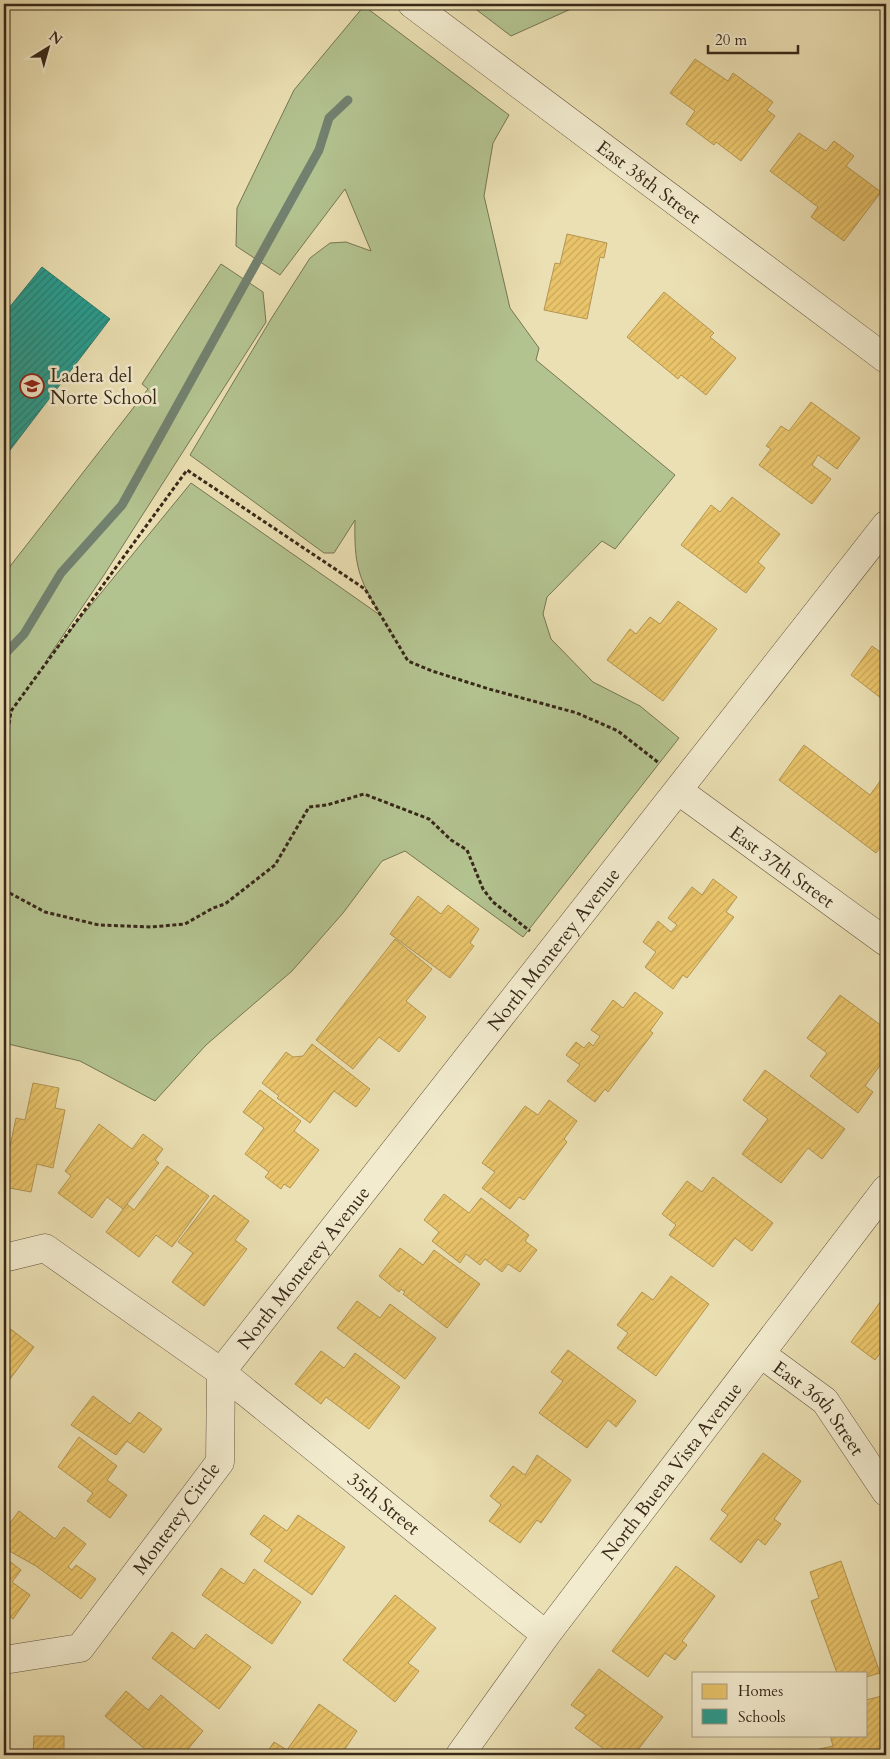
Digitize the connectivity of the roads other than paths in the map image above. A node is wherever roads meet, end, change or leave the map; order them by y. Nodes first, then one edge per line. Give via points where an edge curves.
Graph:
1 (412, 4) edge
2 (886, 359) edge
3 (886, 525) edge
4 (678, 791) junction
5 (886, 942) edge
6 (886, 1190) edge
7 (4, 1258) edge
8 (761, 1354) junction
9 (222, 1372) junction
10 (886, 1492) edge
11 (546, 1635) junction
12 (4, 1660) edge
13 (460, 1755) edge

1 - 2 street, East 38th Street
3 - 4 street, North Monterey Avenue
4 - 5 street, East 37th Street
4 - 9 street, North Monterey Avenue
6 - 8 street, North Buena Vista Avenue
7 - 9 street via 45,1248
8 - 10 street, East 36th Street via 825,1401
8 - 11 street, North Buena Vista Avenue
9 - 11 street, 35th Street
9 - 12 street, Monterey Circle via 220,1462 80,1648
11 - 13 street, North Buena Vista Avenue

